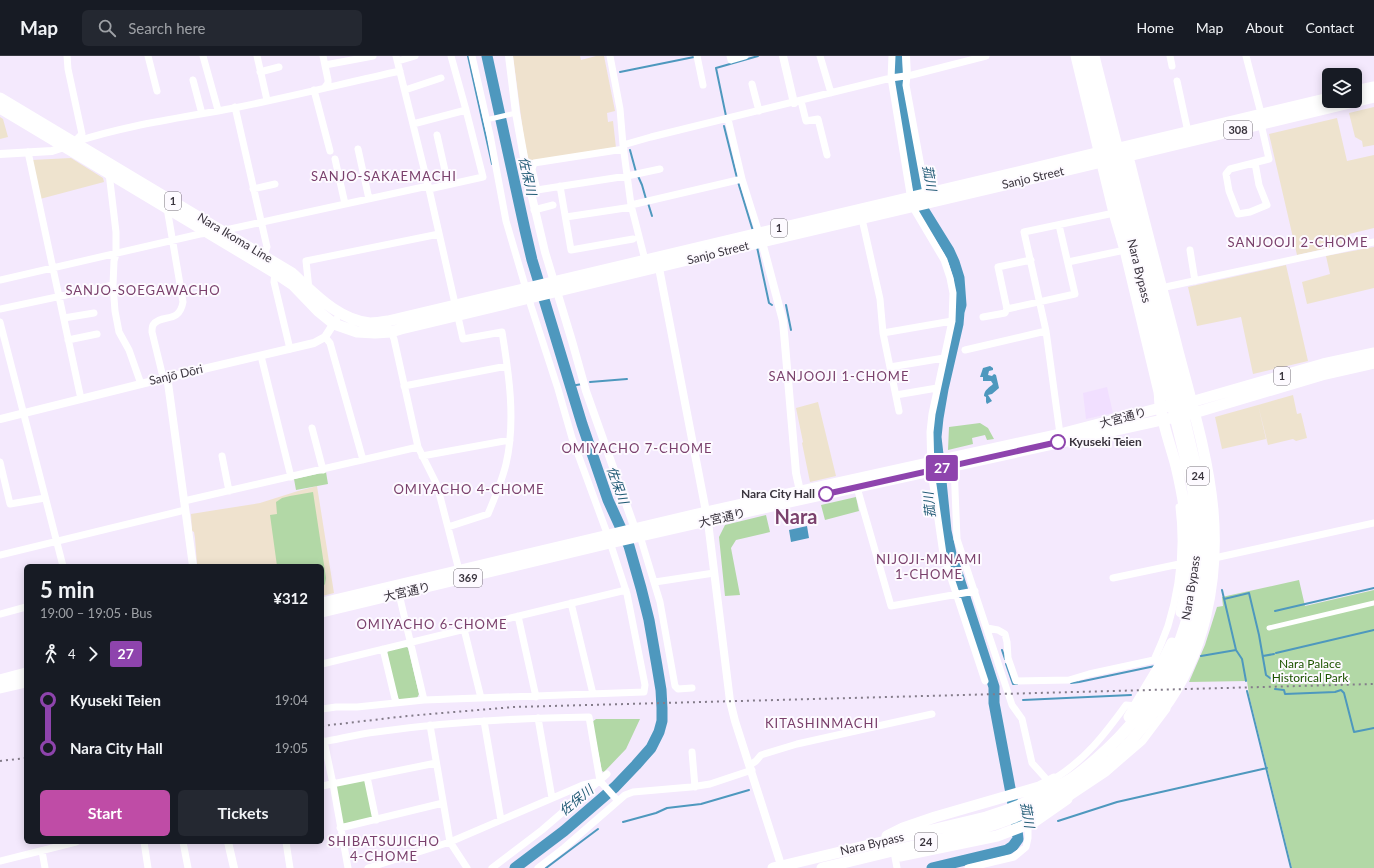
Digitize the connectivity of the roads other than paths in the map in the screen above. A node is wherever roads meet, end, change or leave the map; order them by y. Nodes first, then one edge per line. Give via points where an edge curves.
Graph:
1 (67, 56) edge
2 (148, 56) edge
3 (203, 56) edge
4 (258, 56) edge
5 (323, 56) edge
6 (373, 56) edge
7 (415, 56) edge
8 (451, 56) edge
9 (472, 56) edge
10 (509, 56) edge
11 (610, 56) edge
12 (698, 56) edge
13 (730, 56) edge
14 (745, 56) edge
15 (783, 56) edge
16 (820, 56) edge
17 (892, 56) edge
18 (906, 56) edge
19 (986, 56) edge
20 (1076, 56) edge
21 (1085, 56) edge
22 (1094, 56) edge
23 (1102, 56) edge
24 (1170, 56) edge
25 (1246, 56) edge
26 (397, 58) edge
27 (325, 65) junction
28 (1172, 66) dead end
29 (279, 67) dead end
30 (400, 71) junction
31 (260, 72) junction
32 (907, 76) junction
33 (440, 78) dead end
34 (892, 78) junction
35 (193, 80) dead end
36 (1177, 81) dead end
37 (752, 84) dead end
38 (703, 85) dead end
39 (325, 87) junction
40 (1374, 87) edge
41 (314, 90) junction
42 (405, 90) junction
43 (1362, 90) edge
44 (157, 91) dead end
45 (831, 93) junction
46 (1374, 97) edge
47 (0, 98) edge
48 (267, 100) junction
49 (1114, 100) junction
50 (1322, 100) edge
51 (797, 102) junction
52 (236, 107) junction
53 (0, 108) edge
54 (218, 110) junction
55 (466, 110) junction
56 (759, 111) junction
57 (514, 113) junction
58 (202, 114) junction
59 (728, 119) junction
60 (487, 120) junction
61 (1262, 121) junction
62 (413, 124) junction
63 (1188, 132) junction
64 (42, 133) junction
65 (437, 135) dead end
66 (70, 144) junction
67 (624, 147) junction
68 (358, 149) dead end
69 (40, 151) junction
70 (330, 151) dead end
71 (1126, 151) junction
72 (28, 152) junction
73 (0, 154) edge
74 (827, 155) dead end
75 (1104, 155) junction
76 (335, 159) dead end
77 (1255, 163) dead end
78 (660, 169) dead end
79 (110, 173) junction
80 (628, 176) junction
81 (742, 178) junction
82 (275, 184) dead end
83 (448, 184) junction
84 (560, 186) junction
85 (428, 187) junction
86 (253, 189) junction
87 (369, 199) junction
88 (919, 200) junction
89 (345, 204) junction
90 (553, 205) dead end
91 (632, 206) junction
92 (167, 208) junction
93 (534, 210) junction
94 (1114, 213) junction
95 (566, 218) junction
96 (862, 219) junction
97 (261, 222) junction
98 (1060, 225) junction
99 (223, 230) junction
100 (210, 233) junction
101 (439, 234) junction
102 (760, 237) junction
103 (633, 239) dead end
104 (172, 241) junction
105 (1374, 242) edge
106 (1126, 250) junction
107 (1190, 250) dead end
108 (116, 254) junction
109 (264, 255) junction
110 (645, 260) junction
111 (1031, 260) junction
112 (1068, 262) junction
113 (54, 268) junction
114 (659, 268) junction
115 (275, 273) junction
116 (0, 280) edge
117 (1195, 281) junction
118 (113, 285) junction
119 (554, 286) junction
120 (1161, 288) junction
121 (309, 289) junction
122 (529, 292) junction
123 (59, 296) junction
124 (1040, 302) junction
125 (456, 304) junction
126 (1007, 309) junction
127 (0, 310) edge
128 (94, 313) dead end
129 (339, 314) junction
130 (458, 316) junction
131 (983, 317) dead end
132 (64, 318) junction
133 (952, 321) junction
134 (0, 322) edge
135 (334, 324) junction
136 (390, 326) junction
137 (1046, 331) junction
138 (2, 333) edge
139 (883, 333) junction
140 (97, 334) dead end
141 (325, 337) junction
142 (68, 340) junction
143 (290, 349) junction
144 (965, 350) dead end
145 (1374, 353) edge
146 (261, 356) junction
147 (944, 358) junction
148 (1374, 363) edge
149 (507, 366) junction
150 (890, 367) junction
151 (165, 378) junction
152 (141, 384) junction
153 (404, 386) junction
154 (937, 388) junction
155 (896, 395) junction
156 (80, 399) junction
157 (1191, 402) junction
158 (1160, 408) junction
159 (899, 410) dead end
160 (23, 413) junction
161 (1194, 413) junction
162 (0, 418) edge
163 (1163, 421) junction
164 (312, 428) dead end
165 (1060, 434) junction
166 (510, 440) junction
167 (418, 447) junction
168 (1203, 451) junction
169 (222, 456) dead end
170 (422, 456) junction
171 (363, 460) junction
172 (0, 462) edge
173 (949, 464) junction
174 (1175, 464) junction
175 (932, 466) junction
176 (323, 470) junction
177 (291, 477) junction
178 (856, 483) junction
179 (229, 491) junction
180 (800, 491) junction
181 (45, 498) junction
182 (184, 501) junction
183 (185, 510) junction
184 (707, 517) junction
185 (1374, 523) edge
186 (448, 527) junction
187 (636, 533) junction
188 (611, 539) junction
189 (56, 541) junction
190 (0, 554) edge
191 (1219, 557) junction
192 (62, 564) edge
193 (193, 564) edge
194 (1180, 564) junction
195 (714, 573) junction
196 (461, 575) junction
197 (1113, 578) dead end
198 (655, 582) junction
199 (626, 590) junction
200 (975, 591) junction
201 (399, 594) junction
202 (956, 595) junction
203 (324, 603) edge
204 (1374, 603) edge
205 (572, 604) junction
206 (24, 608) edge
207 (324, 612) edge
208 (0, 614) edge
209 (518, 616) junction
210 (987, 628) junction
211 (1269, 628) dead end
212 (464, 629) junction
213 (410, 642) junction
214 (383, 649) junction
215 (1154, 660) junction
216 (324, 664) edge
217 (24, 674) edge
218 (0, 680) edge
219 (24, 682) edge
220 (985, 682) dead end
221 (0, 688) edge
222 (692, 688) dead end
223 (593, 694) junction
224 (536, 697) junction
225 (481, 698) junction
226 (424, 700) junction
227 (396, 703) junction
228 (324, 709) edge
229 (932, 714) dead end
230 (538, 718) junction
231 (484, 721) junction
232 (430, 725) junction
233 (324, 741) edge
234 (324, 745) edge
235 (692, 752) dead end
236 (1103, 753) junction
237 (436, 763) junction
238 (1106, 764) junction
239 (751, 768) junction
240 (607, 774) dead end
241 (367, 777) junction
242 (1052, 781) junction
243 (601, 782) junction
244 (333, 784) junction
245 (324, 786) edge
246 (695, 787) junction
247 (552, 798) junction
248 (1067, 799) junction
249 (617, 801) junction
250 (443, 803) junction
251 (1007, 815) junction
252 (376, 820) junction
253 (501, 820) junction
254 (1026, 826) junction
255 (340, 828) junction
256 (450, 842) junction
257 (68, 844) edge
258 (144, 844) edge
259 (183, 844) edge
260 (228, 844) edge
261 (286, 844) edge
262 (869, 845) junction
263 (42, 851) junction
264 (895, 857) junction
265 (0, 861) edge
266 (845, 865) edge
267 (992, 865) edge
268 (778, 867) edge
269 (45, 868) edge
270 (148, 868) edge
271 (188, 868) edge
272 (234, 868) edge
273 (290, 868) edge
274 (348, 868) edge
275 (368, 868) edge
276 (467, 868) edge
277 (492, 868) edge
278 (538, 868) edge
279 (822, 868) edge
280 (897, 868) edge
281 (968, 868) edge

1 - 66 street via 82,134
2 - 44 street
3 - 54 street
4 - 31 street
5 - 27 street
6 - 27 street
7 - 26 street
8 - 55 street
9 - 60 street
10 - 57 street
11 - 67 street
12 - 38 street
13 - 14 street via 730,60
15 - 51 street
16 - 45 street
17 - 34 street
18 - 32 street
19 - 32 street
20 - 75 main road
21 - 236 main road, Nara Bypass / 24 via 1192,485 1197,552 1191,601 1172,662 1134,722
22 - 238 main road, Nara Bypass / 24 via 1201,487 1207,531 1206,572 1201,600 1194,631 1184,657 1173,680 1144,725
23 - 49 main road
24 - 28 street
25 - 61 street
26 - 30 street
27 - 39 street via 328,80
29 - 31 street
30 - 39 street
30 - 42 street
31 - 48 street
32 - 34 street
32 - 88 street
33 - 42 street
34 - 45 street
34 - 88 street
35 - 58 street
36 - 63 street
37 - 56 street
39 - 41 street
40 - 43 main road
41 - 48 street
41 - 70 street
42 - 62 street
45 - 51 street
46 - 61 main road, 308
47 - 66 main road, Nara Ikoma Line / 1
48 - 52 street
49 - 71 main road
49 - 75 main road via 1106,111 1111,141
50 - 61 main road, 308
51 - 56 street
51 - 74 street via 806,121 818,119
52 - 54 street
52 - 86 street
53 - 64 main road, Nara Ikoma Line / 1
54 - 58 street
55 - 62 street
55 - 83 street via 483,177
56 - 59 street
57 - 60 street
57 - 93 street
58 - 66 street via 92,136
59 - 67 street via 651,137
59 - 81 street
60 - 122 street via 506,221
61 - 63 main road, 308
61 - 71 main road, 308
61 - 77 street via 1269,159 1230,169 1226,174 1228,191 1238,214 1267,205 1259,185
62 - 85 street
63 - 71 main road, 308
64 - 66 main road, Nara Ikoma Line / 1
64 - 69 street via 47,141 46,146
65 - 83 street
66 - 69 street via 52,151
66 - 79 main road, Nara Ikoma Line / 1
66 - 99 main road, Nara Ikoma Line / 1
67 - 80 street
67 - 84 street via 534,164 532,170 537,190
68 - 87 street
69 - 72 street
71 - 75 main road, 308
71 - 120 main road
72 - 73 street
72 - 113 street
75 - 88 main road, Sanjo Street / 1
75 - 94 main road
76 - 89 street
78 - 80 street
79 - 92 main road, Nara Ikoma Line / 1
79 - 108 street
80 - 84 street
80 - 91 street
81 - 91 street
81 - 102 street
82 - 86 street
83 - 85 street
84 - 95 street
85 - 87 street
85 - 101 street
86 - 97 street
87 - 89 street
88 - 96 main road, Sanjo Street / 1
88 - 102 main road, Sanjo Street / 1
88 - 133 street via 950,278 953,293
89 - 97 street
90 - 93 street
91 - 95 street
91 - 110 street
92 - 100 main road, Nara Ikoma Line / 1
92 - 104 street
93 - 119 street
94 - 98 street
94 - 106 main road
95 - 103 street via 571,250
96 - 102 main road, Sanjo Street / 1
96 - 139 street via 880,299
97 - 99 street
97 - 109 street via 266,247
98 - 111 street via 1024,232
98 - 112 street
99 - 100 street
99 - 109 main road, Nara Ikoma Line / 1
100 - 104 street
100 - 115 main road, Nara Ikoma Line / 1
101 - 121 street via 306,261
101 - 125 street
102 - 110 main road, Sanjo Street / 1
102 - 114 main road, Sanjo Street / 1
102 - 180 street via 783,321 796,473
104 - 108 street
104 - 151 street via 183,302 182,310 174,316 158,321 153,325 152,332
105 - 117 street
106 - 112 street
106 - 158 main road via 1159,392
107 - 117 street
108 - 113 street
108 - 118 street
109 - 121 main road, Nara Ikoma Line / 1 via 292,273
110 - 114 street
110 - 119 main road, Sanjo Street / 1
111 - 124 street
111 - 126 street via 998,267
112 - 124 street via 1075,294
113 - 116 street
113 - 123 street
114 - 119 main road, Sanjo Street / 1
114 - 184 street
115 - 135 main road, Nara Ikoma Line / 1 via 293,285
115 - 143 street via 274,282
117 - 120 street
118 - 123 street
118 - 152 street via 119,332 129,350
119 - 122 main road, Sanjo Street / 1
119 - 187 street via 586,391
120 - 157 main road
121 - 129 main road, Nara Ikoma Line / 1
122 - 125 main road, Sanjo Street / 1
122 - 130 main road, Sanjo Street / 1
122 - 188 street via 572,438
123 - 127 street
123 - 132 street
124 - 126 street
124 - 137 street
125 - 130 street
125 - 136 main road, Sanjo Street / 1
126 - 131 street via 1005,313
128 - 132 street
129 - 135 street
129 - 136 main road, Sanjo Street / 1
130 - 136 main road, Sanjo Street / 1
130 - 149 street via 463,339 502,332
132 - 142 street
133 - 139 street
133 - 147 street
134 - 138 street
135 - 136 main road, Sanjo Street / 1 via 357,332 375,333
135 - 141 street
136 - 153 street
137 - 144 street
137 - 165 street
138 - 160 street
139 - 150 street
140 - 142 street
141 - 143 street, Sanjō Dōri via 314,343
141 - 171 street via 330,343
142 - 156 street
143 - 146 street, Sanjō Dōri
145 - 157 main road, 1 via 1323,364
146 - 151 street, Sanjō Dōri
146 - 177 street
147 - 150 street
147 - 154 street
148 - 161 main road, 1 via 1322,375
149 - 153 street
149 - 166 street via 511,399
150 - 155 street
151 - 152 street, Sanjō Dōri
151 - 182 street via 168,383
152 - 156 street, Sanjō Dōri
153 - 167 street
154 - 155 street
154 - 175 street via 930,432
155 - 159 street
156 - 160 street, Sanjō Dōri
157 - 158 main road, 大宮通り / 369
157 - 161 main road
158 - 163 main road
158 - 165 main road, 大宮通り / 369
160 - 162 street, Sanjō Dōri
160 - 181 street
161 - 163 main road, 大宮通り / 369
161 - 168 main road
163 - 173 main road, 大宮通り / 369
163 - 174 main road
164 - 176 street
165 - 173 main road, 大宮通り / 369
166 - 170 street
166 - 186 street via 506,464 488,514
167 - 170 street
167 - 171 street
168 - 191 street via 1209,465 1216,499
168 - 238 main road, 24 via 1213,509 1214,561 1206,617 1199,640 1172,699 1137,742 1125,753
169 - 179 street
170 - 186 street via 437,485
171 - 176 street
172 - 181 street via 10,504
173 - 175 main road, 大宮通り / 369
173 - 200 street via 958,539
174 - 194 street via 1180,520
174 - 236 main road, 24 via 1184,501 1188,538 1188,564 1178,625 1165,657 1132,714
175 - 178 main road, 大宮通り / 369
175 - 202 street via 943,554
176 - 177 street
177 - 179 street
178 - 180 main road, 大宮通り / 369
178 - 184 main road, 大宮通り / 369
178 - 202 street via 892,606
179 - 182 street
180 - 184 main road, 大宮通り / 369
181 - 189 street
182 - 183 street
183 - 189 street
183 - 193 street
184 - 187 main road, 大宮通り / 369
184 - 195 street
185 - 191 street
186 - 196 street
187 - 188 main road, 大宮通り / 369
187 - 198 street
188 - 196 main road, 大宮通り / 369
188 - 199 street
189 - 190 street
189 - 192 street
191 - 194 street
191 - 215 street via 1212,610 1191,671
194 - 197 street
194 - 215 street via 1176,596 1168,627
195 - 198 street
195 - 239 street via 730,701
196 - 201 main road, 大宮通り / 369
196 - 203 main road, 大宮通り / 369
198 - 222 street via 675,686 678,689
199 - 205 street
199 - 223 street via 645,685 644,692
200 - 202 street
200 - 210 street
201 - 207 main road, 大宮通り / 369
201 - 213 street
202 - 220 street
204 - 211 street
205 - 209 street
205 - 223 street
206 - 208 street
209 - 212 street
209 - 224 street
210 - 215 street via 1005,634 1008,658 1016,681 1069,680
210 - 242 street via 1012,705 1022,719 1032,762
212 - 213 street
212 - 225 street
213 - 214 street
213 - 226 street
214 - 216 street
214 - 227 street
217 - 218 main road
219 - 221 main road
223 - 224 street
224 - 225 street
225 - 226 street
226 - 227 street
227 - 228 street
229 - 239 street via 797,744 761,755
230 - 231 street
230 - 243 street via 589,716
230 - 247 street
231 - 232 street
231 - 253 street
232 - 233 street
232 - 237 street
234 - 244 street
235 - 246 street
236 - 251 main road, Nara Bypass / 24 via 1070,780
237 - 241 street
237 - 250 street
238 - 251 main road, Nara Bypass / 24 via 1052,800
239 - 246 street
239 - 268 street
240 - 243 street
241 - 244 street
241 - 252 street
242 - 248 street
242 - 248 street via 1070,769 1104,735 1126,706 1167,709 1143,741 1106,773
242 - 262 main road via 903,828
243 - 247 street via 583,785
243 - 249 street
243 - 277 street
244 - 245 street
244 - 255 street
246 - 249 street via 633,792
247 - 253 street
248 - 254 main road
249 - 278 street
250 - 252 street
250 - 256 street
251 - 262 main road, Nara Bypass / 24 via 986,817
251 - 266 main road, Nara Bypass / 24 via 976,830
252 - 255 street
253 - 256 street
254 - 264 main road via 990,838
254 - 267 street via 1026,847 1014,857
255 - 274 street
256 - 275 street
256 - 276 street
257 - 263 street
258 - 270 street
259 - 271 street
260 - 272 street
261 - 273 street
262 - 268 main road, Nara Bypass / 24
263 - 265 street
263 - 269 street
264 - 266 main road
264 - 280 street
266 - 279 main road, Nara Bypass / 24
267 - 281 street

